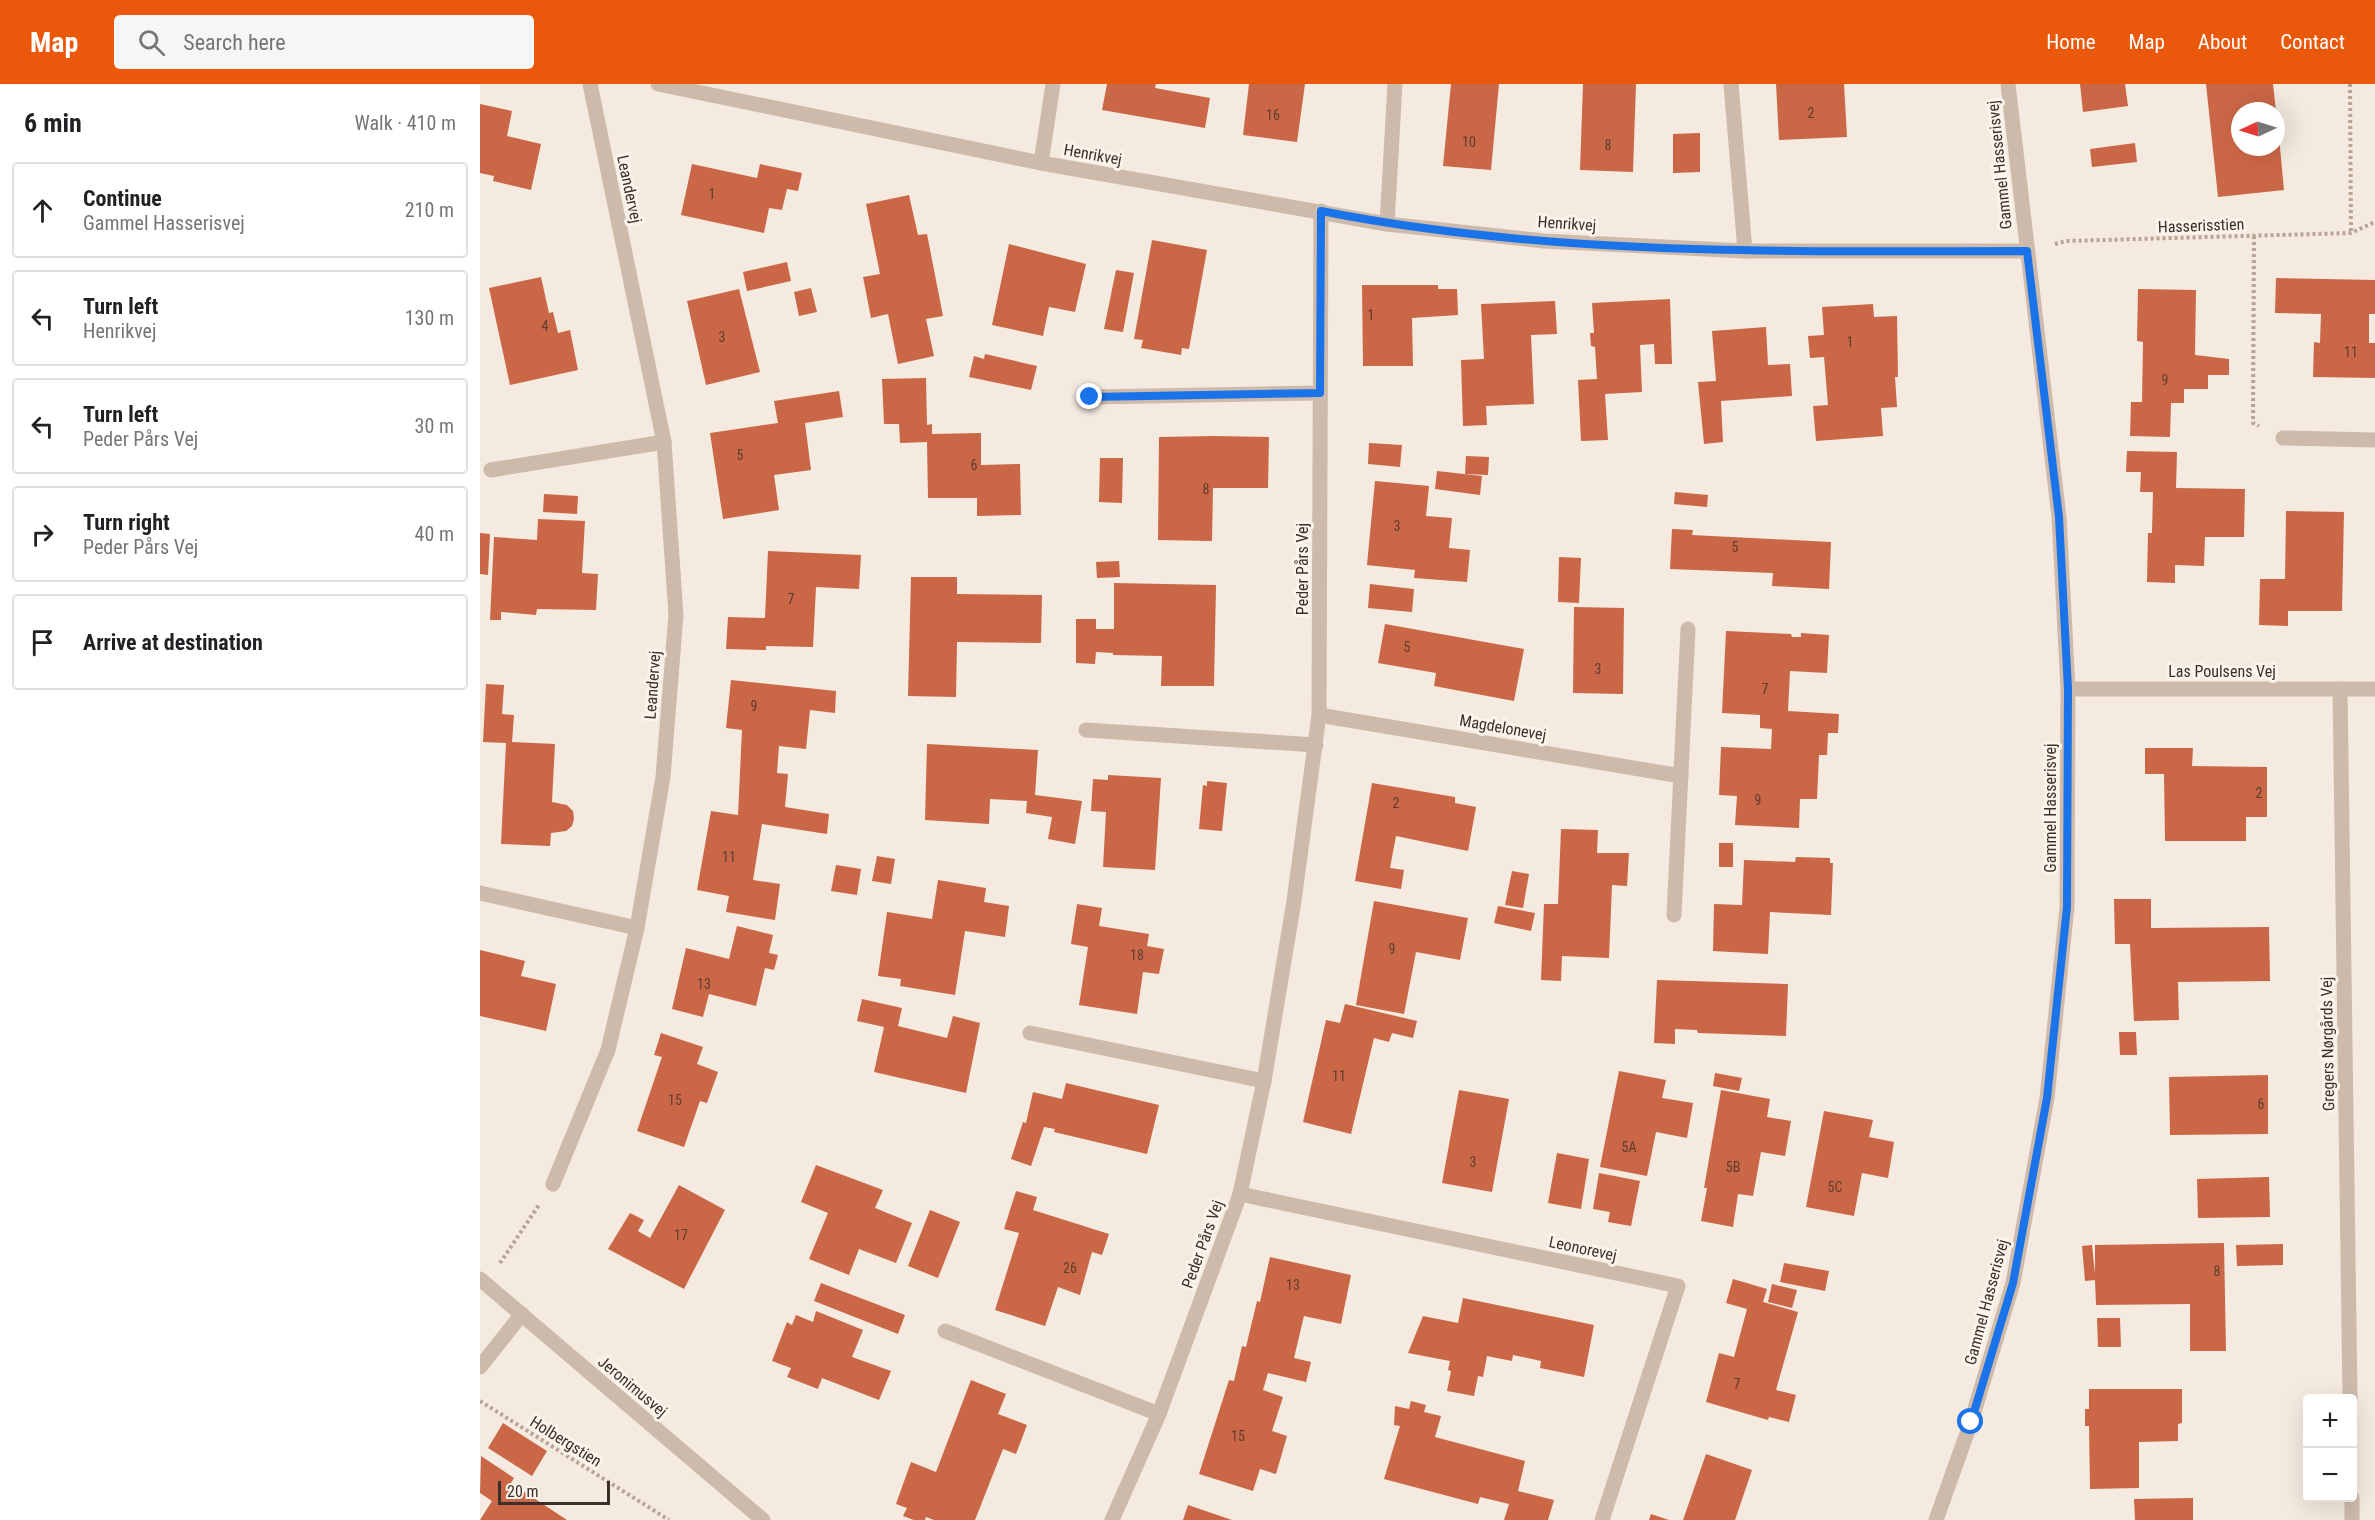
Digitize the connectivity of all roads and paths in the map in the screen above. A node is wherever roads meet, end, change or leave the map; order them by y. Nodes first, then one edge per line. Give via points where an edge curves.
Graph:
1 (590, 84) edge
2 (658, 84) edge
3 (1053, 84) edge
4 (1395, 84) edge
5 (1731, 84) edge
6 (2008, 84) edge
7 (2350, 84) edge
8 (720, 91) edge
9 (1041, 163) junction
10 (1321, 211) junction
11 (2375, 222) edge
12 (1388, 224) junction
13 (2351, 233) junction
14 (2254, 236) junction
15 (1745, 251) junction
16 (2027, 251) junction
17 (1320, 393) junction
18 (1090, 397) dead end
19 (2283, 438) joint
20 (2375, 440) edge
21 (664, 442) junction
22 (491, 470) dead end
23 (1688, 628) dead end
24 (2068, 689) junction
25 (2340, 689) junction
26 (2375, 689) edge
27 (1319, 714) junction
28 (1086, 730) dead end
29 (1316, 745) junction
30 (1681, 776) junction
31 (480, 893) edge
32 (1674, 915) dead end
33 (637, 928) junction
34 (1030, 1033) dead end
35 (1264, 1081) junction
36 (553, 1184) joint
37 (1240, 1194) junction
38 (483, 1282) edge
39 (522, 1314) junction
40 (945, 1331) dead end
41 (480, 1367) edge
42 (2350, 1394) edge
43 (480, 1401) edge
44 (1159, 1414) junction
45 (2352, 1502) edge
46 (669, 1520) edge
47 (763, 1520) edge
48 (1112, 1520) edge
49 (1602, 1520) edge
50 (1936, 1520) edge
51 (2352, 1520) edge

1 - 21 street, Leandervej
2 - 8 street, Henrikvej
3 - 9 street, Henrikvej
4 - 12 street
5 - 15 street
6 - 16 street, Gammel Hasserisvej
7 - 13 path
8 - 9 street, Henrikvej
9 - 10 street, Henrikvej
10 - 12 street, Henrikvej
10 - 17 street, Peder Pårs Vej
11 - 13 path, Hasserisstien
12 - 15 street, Henrikvej via 1544,241
13 - 14 path, Hasserisstien
14 - 16 path, Hasserisstien via 2066,241
14 - 19 path via 2253,423
15 - 16 street, Henrikvej
16 - 24 street, Gammel Hasserisvej via 2059,517
17 - 18 street
17 - 27 street, Peder Pårs Vej
19 - 20 street
21 - 22 street
21 - 33 street, Leandervej via 676,615 663,777
23 - 30 street
24 - 25 street, Las Poulsens Vej
24 - 50 street, Gammel Hasserisvej via 2067,907 2047,1098 2013,1283 1971,1422
25 - 26 street, Las Poulsens Vej
25 - 42 street, Gregers Nørgårds Vej
27 - 29 street, Peder Pårs Vej
27 - 30 street, Magdelonevej
28 - 29 street
29 - 35 street, Peder Pårs Vej
30 - 32 street
31 - 33 street
33 - 36 street, Leandervej via 608,1050
34 - 35 street
35 - 37 street, Peder Pårs Vej
36 - 38 path
37 - 44 street, Peder Pårs Vej
37 - 49 street, Leonorevej via 1678,1286
38 - 39 street, Jeronimusvej
39 - 41 street
39 - 47 street, Jeronimusvej
40 - 44 street
43 - 46 path, Holbergstien
44 - 48 street, Peder Pårs Vej
45 - 51 street

